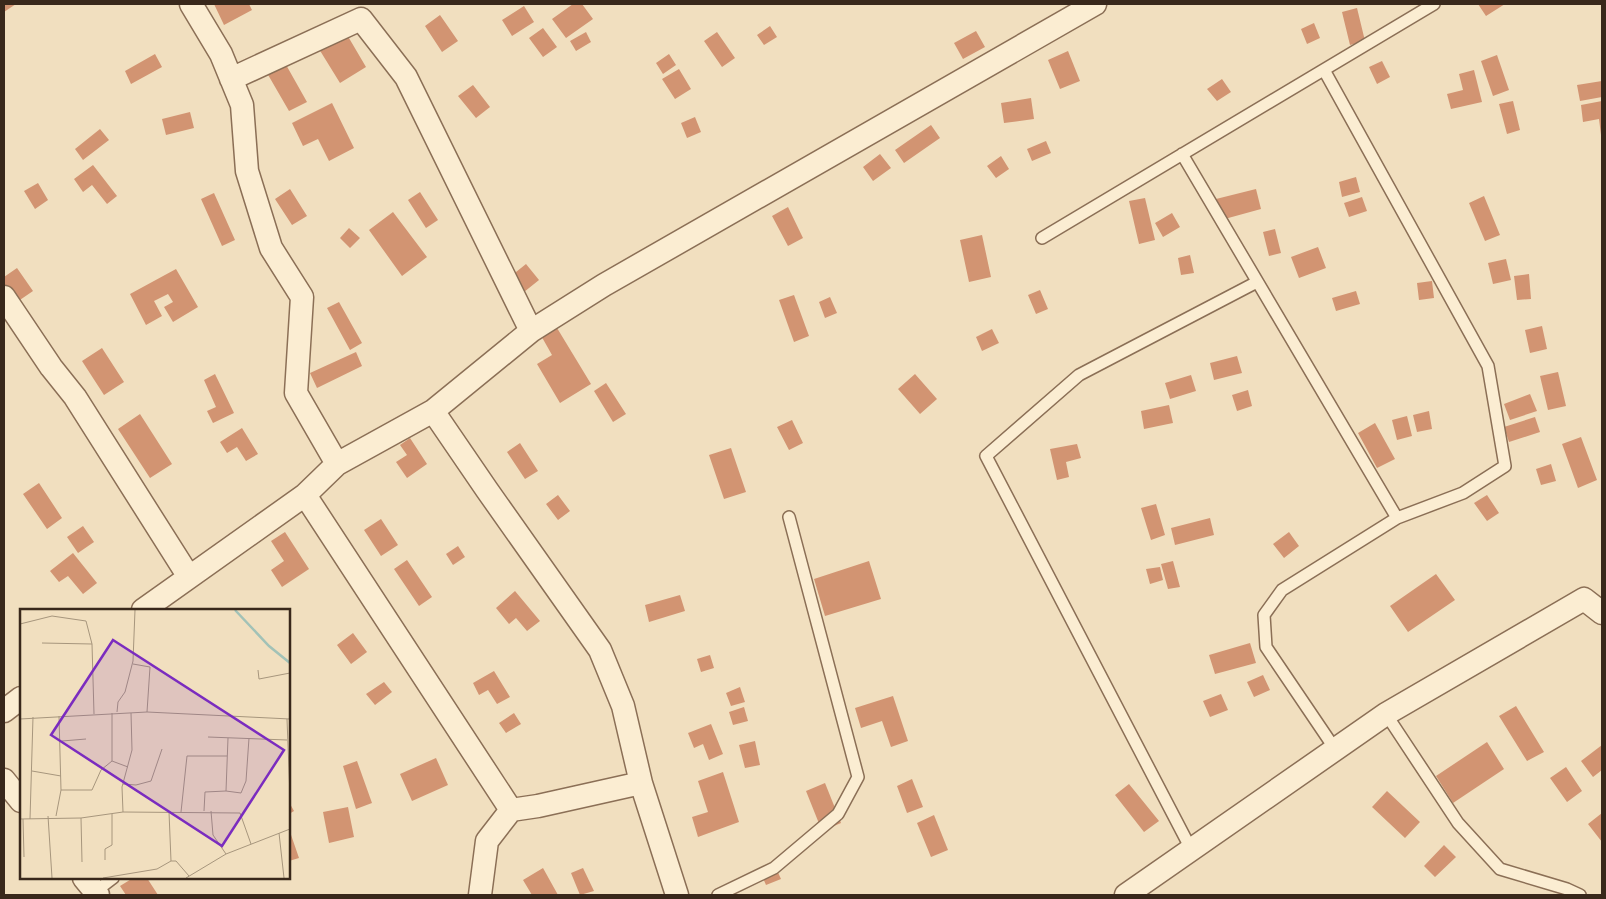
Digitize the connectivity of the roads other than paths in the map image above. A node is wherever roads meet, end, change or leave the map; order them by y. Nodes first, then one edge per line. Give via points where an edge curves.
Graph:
1 (191, 4) edge
2 (1095, 4) edge
3 (1434, 4) edge
4 (1324, 70) junction
5 (231, 79) junction
6 (1182, 154) junction
7 (1042, 238) dead end
8 (1258, 282) junction
9 (4, 297) edge
10 (532, 331) junction
11 (433, 411) junction
12 (337, 464) junction
13 (305, 494) junction
14 (789, 517) dead end
15 (1397, 518) junction
16 (189, 577) junction
17 (144, 609) edge
18 (1602, 613) edge
19 (20, 699) edge
20 (4, 711) edge
21 (1386, 714) junction
22 (1335, 749) junction
23 (4, 780) edge
24 (642, 783) junction
25 (20, 800) edge
26 (511, 810) junction
27 (1191, 849) junction
28 (111, 879) edge
29 (93, 888) edge
30 (480, 895) edge
31 (677, 895) edge
32 (718, 895) edge
33 (1126, 895) edge
34 (1580, 895) edge

1 - 5 street via 222,54
2 - 10 street via 604,285
3 - 4 lane
4 - 6 lane
4 - 15 lane via 1488,366 1505,466 1463,493
5 - 10 street via 361,19 406,77
5 - 12 street via 242,105 247,171 271,248 302,297 296,393
6 - 7 lane
6 - 8 lane
8 - 15 lane
8 - 27 lane via 1079,375 986,456
9 - 16 street via 75,397
10 - 11 street
11 - 12 street
11 - 24 street via 600,650 623,706
12 - 13 street
13 - 16 street
13 - 26 street
14 - 32 lane via 858,777 838,814 774,868
15 - 22 lane via 1282,590 1264,615 1266,646
16 - 17 street
18 - 21 street via 1584,599
19 - 20 street
21 - 22 street
21 - 34 lane via 1458,823 1500,869
22 - 27 street
23 - 25 street
24 - 26 street
24 - 31 street
26 - 30 street via 487,841
27 - 33 street
28 - 29 lane

